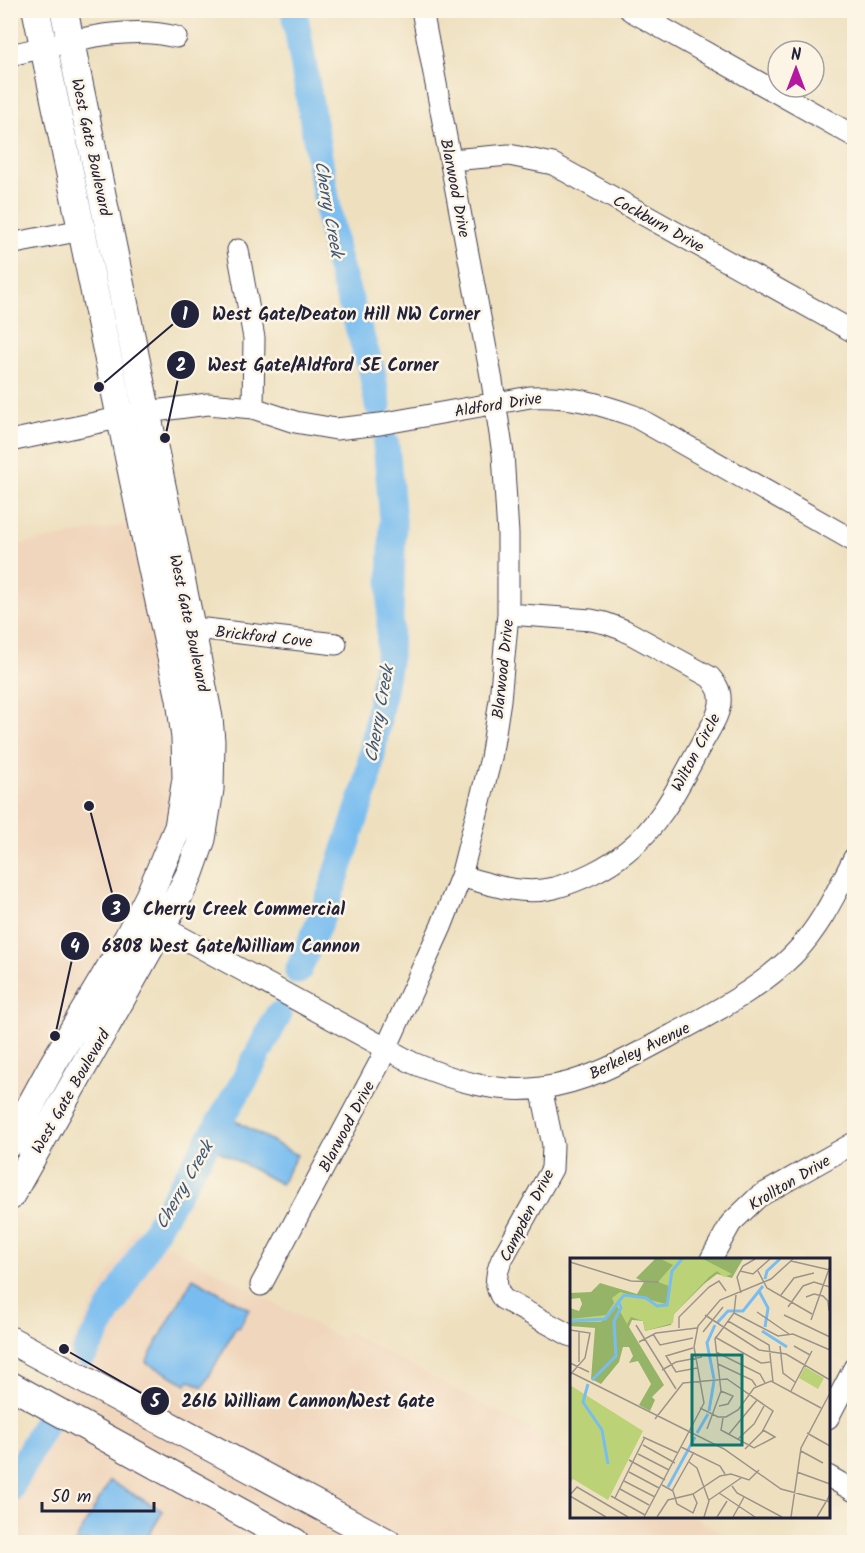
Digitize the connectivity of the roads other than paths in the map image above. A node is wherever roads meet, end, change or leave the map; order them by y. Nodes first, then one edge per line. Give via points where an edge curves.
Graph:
1 (36, 10) edge
2 (64, 10) edge
3 (422, 10) edge
4 (630, 10) edge
5 (176, 37) dead end
6 (70, 42) junction
7 (44, 48) junction
8 (10, 55) edge
9 (855, 136) edge
10 (451, 160) junction
11 (82, 230) junction
12 (10, 244) edge
13 (238, 250) dead end
14 (855, 332) edge
15 (496, 404) junction
16 (253, 408) junction
17 (147, 412) junction
18 (120, 418) junction
19 (10, 441) edge
20 (855, 541) edge
21 (508, 614) junction
22 (192, 631) junction
23 (336, 644) dead end
24 (855, 858) edge
25 (460, 876) junction
26 (151, 920) junction
27 (386, 1049) junction
28 (53, 1064) junction
29 (80, 1076) junction
30 (541, 1088) junction
31 (10, 1143) edge
32 (855, 1143) edge
33 (10, 1197) edge
34 (712, 1258) edge
35 (261, 1286) dead end
36 (570, 1335) edge
37 (10, 1340) edge
38 (855, 1368) edge
39 (10, 1385) edge
40 (829, 1416) edge
41 (829, 1477) edge
42 (855, 1491) edge
43 (296, 1542) edge
44 (387, 1542) edge

1 - 7 main road, West Gate Boulevard
2 - 6 main road, West Gate Boulevard
3 - 10 street, Blarwood Drive
4 - 9 street
5 - 6 street via 128,32
6 - 7 street
6 - 17 main road, West Gate Boulevard
7 - 8 street
7 - 11 main road, West Gate Boulevard
10 - 14 street, Cockburn Drive via 509,155 553,164
10 - 15 street, Blarwood Drive
11 - 12 street
11 - 18 main road, West Gate Boulevard
13 - 16 street via 253,330
15 - 16 street, Aldford Drive via 336,429 295,422
15 - 20 street, Aldford Drive via 551,396 575,398 634,416
15 - 21 street, Blarwood Drive via 506,489
16 - 17 street, Aldford Drive via 208,404
17 - 18 street, Aldford Drive
17 - 22 main road, West Gate Boulevard
18 - 19 street, Aldford Drive
18 - 26 main road, West Gate Boulevard via 186,738 186,779 178,827 152,891
21 - 25 street, Blarwood Drive via 490,758
21 - 25 street, Wilton Circle via 591,620 624,630 710,677 720,695 720,705 677,789 643,837 626,852 579,880 538,891 521,892
22 - 23 street, Brickford Cove via 205,629
22 - 26 main road, West Gate Boulevard via 209,718 210,789 202,839 190,873
24 - 30 street, Berkeley Avenue via 828,908 795,953 753,987 721,1009 620,1063
25 - 27 street, Blarwood Drive
26 - 27 street, Berkeley Avenue
26 - 28 main road, West Gate Boulevard
26 - 29 main road, West Gate Boulevard
27 - 30 street, Berkeley Avenue via 464,1083
27 - 35 street, Blarwood Drive
28 - 29 main road
28 - 31 main road, West Gate Boulevard
29 - 33 main road, West Gate Boulevard
30 - 36 street, Campden Drive via 553,1144 552,1169 502,1259 496,1283 502,1299
32 - 34 street, Krollton Drive via 758,1197 732,1223
37 - 44 main road
38 - 40 street
39 - 43 main road
41 - 42 street

